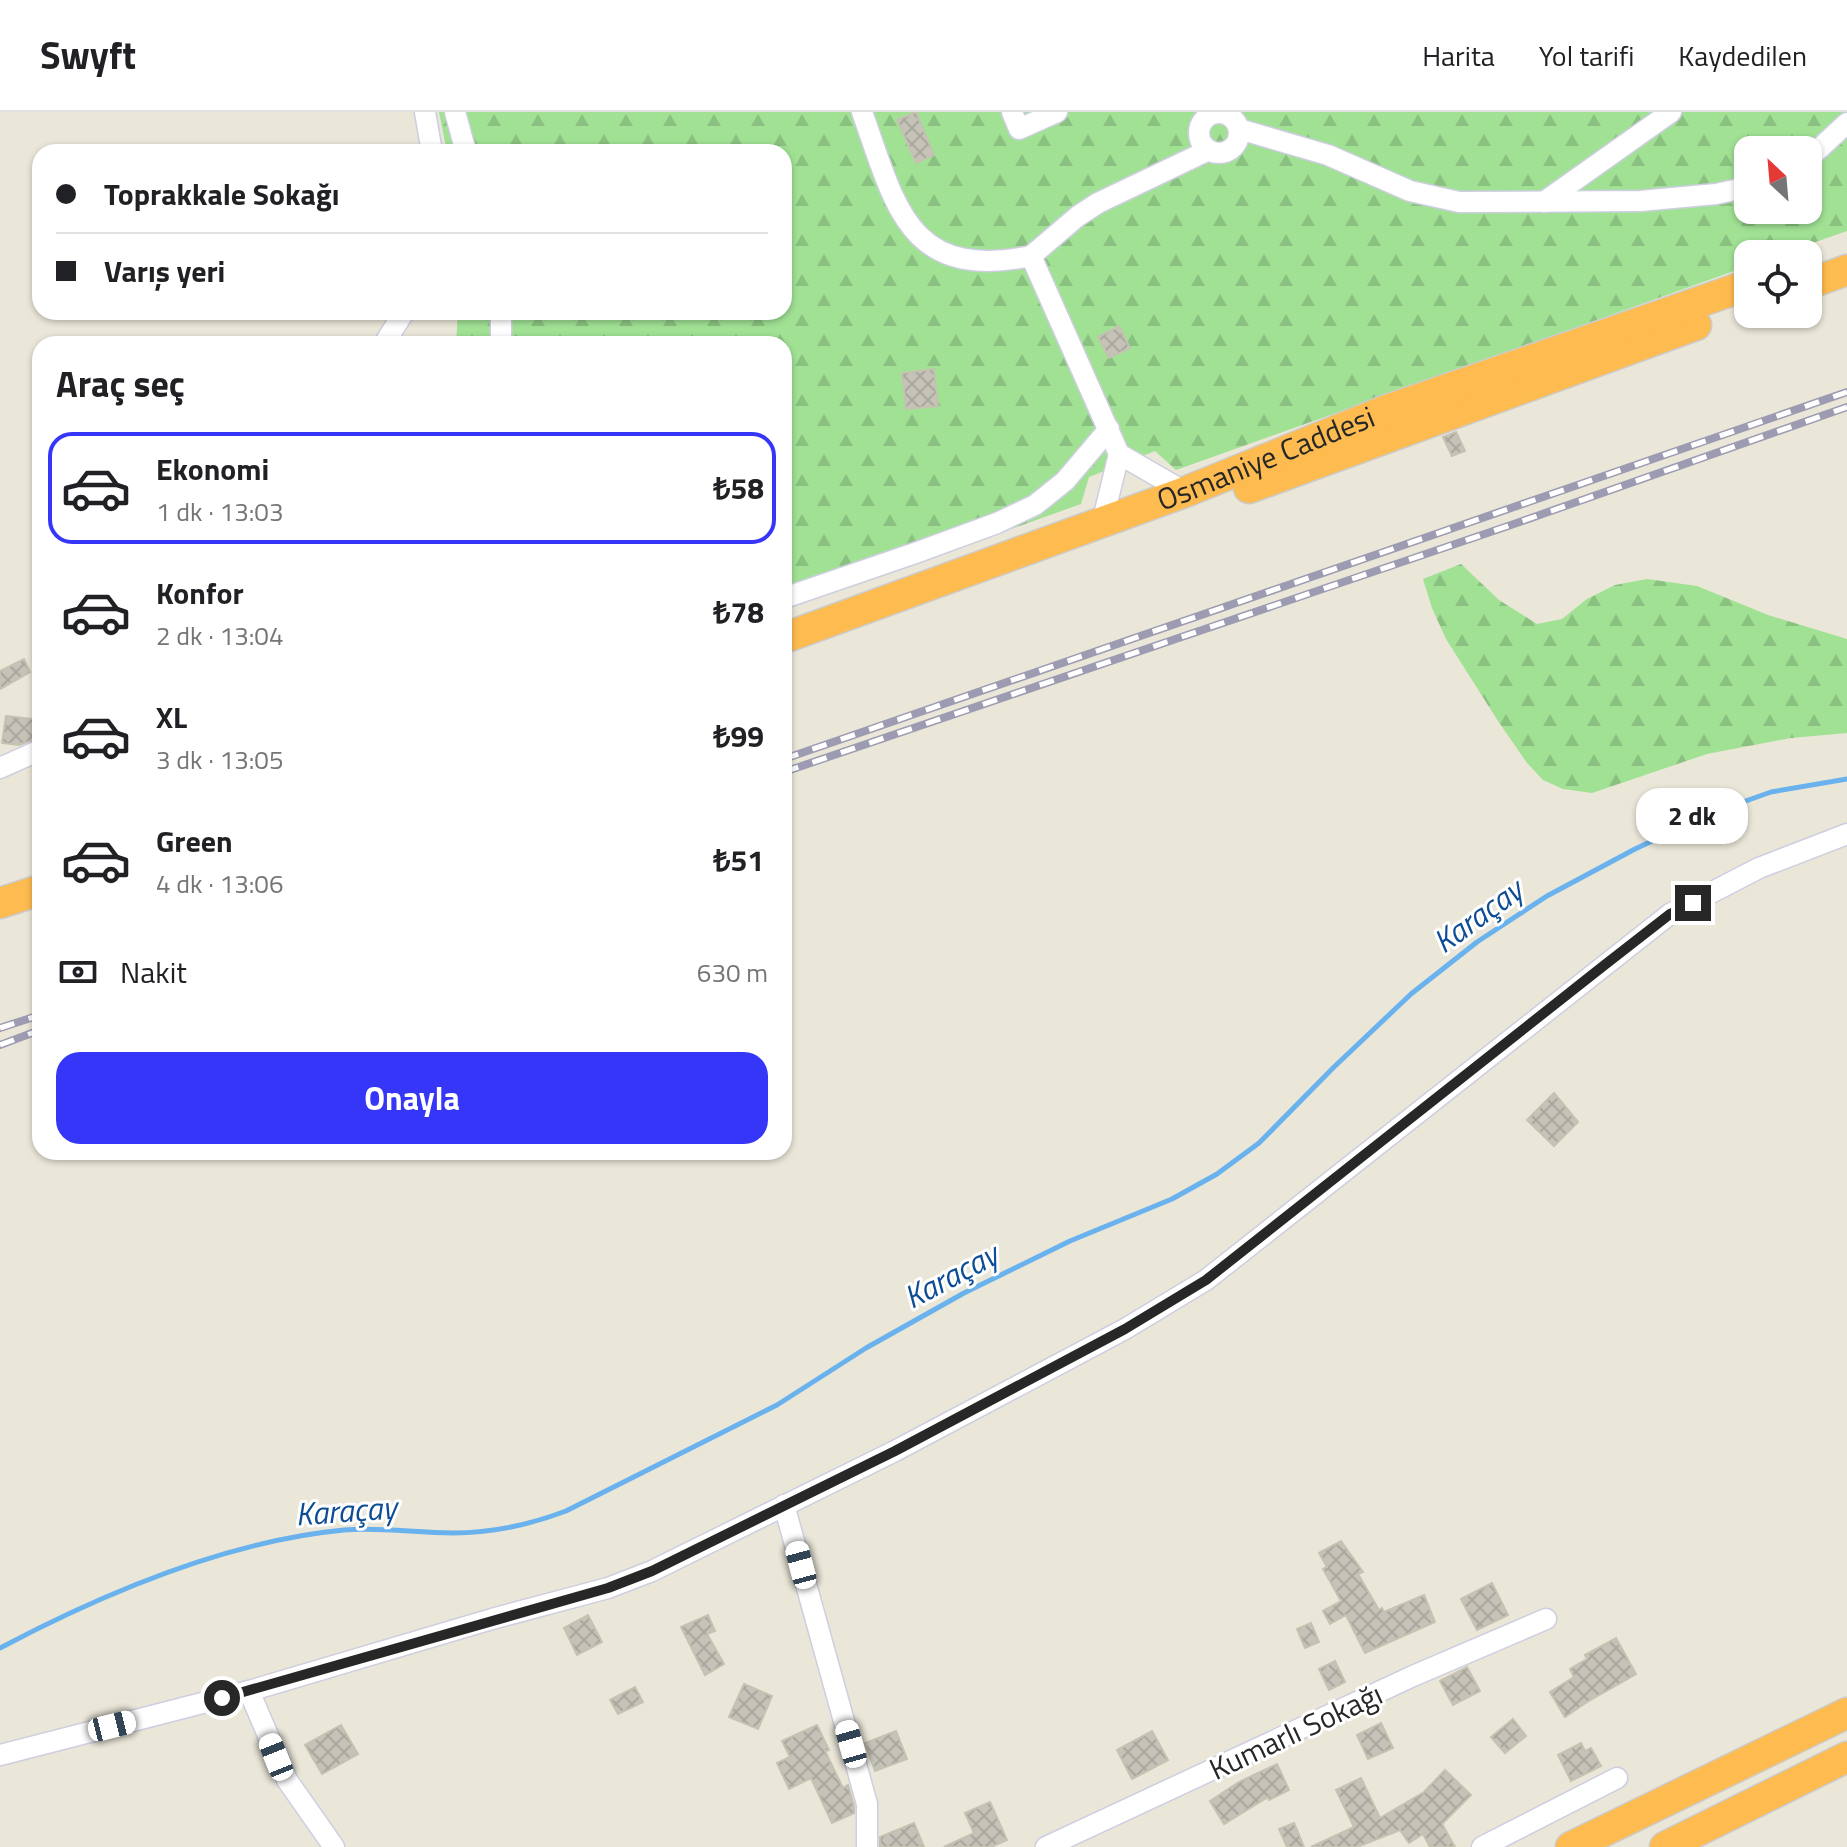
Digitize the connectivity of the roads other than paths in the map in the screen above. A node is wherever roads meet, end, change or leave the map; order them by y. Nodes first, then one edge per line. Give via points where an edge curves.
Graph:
1 (425, 112) edge
2 (455, 112) edge
3 (862, 112) edge
4 (1012, 112) edge
5 (1057, 112) edge
6 (1671, 112) edge
7 (1215, 113) edge
8 (1847, 123) edge
9 (1239, 129) junction
10 (431, 144) edge
11 (464, 144) edge
12 (1822, 146) edge
13 (1209, 150) junction
14 (1734, 190) edge
15 (1544, 202) junction
16 (1847, 251) edge
17 (1031, 256) junction
18 (1822, 259) edge
19 (1847, 270) edge
20 (1822, 279) edge
21 (1734, 290) edge
22 (1734, 311) edge
23 (1109, 429) junction
24 (1119, 454) junction
25 (1185, 492) junction
26 (1102, 523) junction
27 (792, 595) edge
28 (792, 635) edge
29 (792, 652) edge
30 (32, 754) edge
31 (0, 768) edge
32 (1847, 834) edge
33 (32, 893) edge
34 (0, 903) edge
35 (32, 905) edge
36 (0, 915) edge
37 (784, 1505) junction
38 (1546, 1619) dead end
39 (249, 1691) junction
40 (1847, 1713) edge
41 (0, 1755) edge
42 (1847, 1757) edge
43 (1617, 1778) dead end
44 (334, 1847) edge
45 (867, 1847) edge
46 (1046, 1847) edge
47 (1482, 1847) edge
48 (1571, 1847) edge
49 (1665, 1847) edge

1 - 10 street
2 - 11 street
3 - 17 street via 897,205 926,244 962,260
4 - 5 street via 1019,129
6 - 15 street
7 - 9 street via 1233,118
7 - 13 street via 1204,120 1199,133
8 - 12 street
9 - 13 street via 1238,141 1229,151
9 - 15 street via 1328,155 1431,197
13 - 17 street via 1098,203
14 - 15 street via 1640,201
16 - 18 highway
17 - 23 street
19 - 20 highway
21 - 25 highway, Osmaniye Caddesi via 1387,410
22 - 29 highway
23 - 24 street
23 - 27 street via 1065,481 1035,505
24 - 25 street
24 - 26 street
25 - 26 highway, Osmaniye Caddesi
26 - 28 highway, Osmaniye Caddesi
30 - 31 street
32 - 37 street via 1759,868 1670,914 1206,1280 1125,1329
33 - 34 highway
35 - 36 highway
37 - 39 street via 608,1588
37 - 45 street via 867,1804
38 - 46 street, Kumarlı Sokağı
39 - 41 street
39 - 44 street via 287,1780
40 - 48 highway
42 - 49 highway
43 - 47 street

